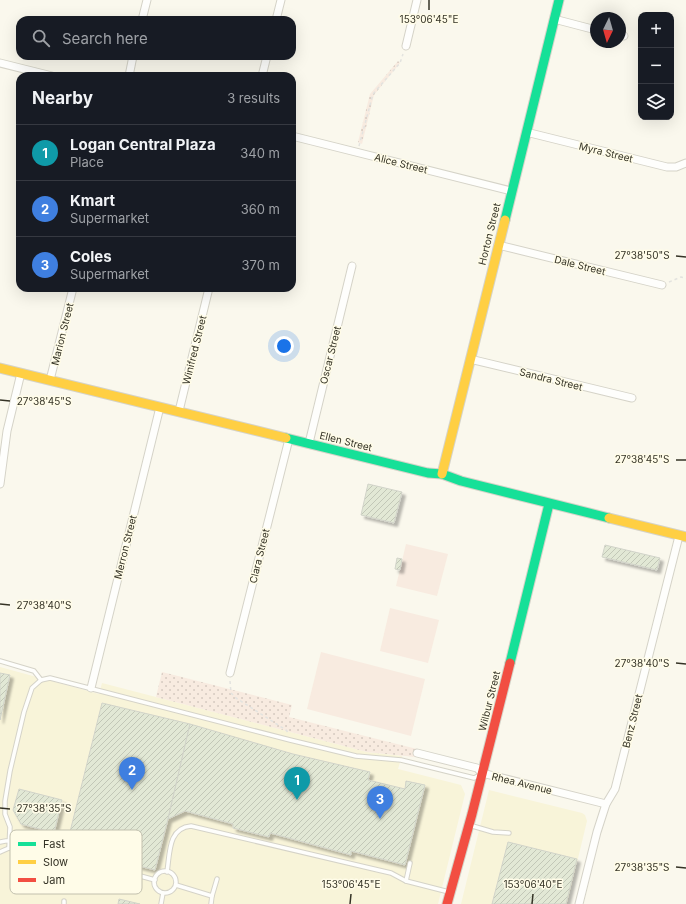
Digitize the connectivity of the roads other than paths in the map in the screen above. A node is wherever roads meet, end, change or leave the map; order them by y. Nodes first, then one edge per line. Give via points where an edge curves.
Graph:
1 (147, 0) edge
2 (281, 0) edge
3 (417, 0) edge
4 (559, 0) edge
5 (143, 16) edge
6 (277, 16) edge
7 (554, 19) junction
8 (590, 28) edge
9 (406, 46) road end
10 (132, 60) edge
11 (266, 60) edge
12 (0, 63) edge
13 (36, 72) edge
14 (129, 72) edge
15 (263, 72) edge
16 (526, 132) junction
17 (296, 137) edge
18 (686, 163) edge
19 (511, 191) junction
20 (498, 245) junction
21 (352, 266) dead end
22 (662, 285) road end
23 (72, 292) edge
24 (208, 292) edge
25 (470, 359) junction
26 (0, 368) edge
27 (21, 373) junction
28 (50, 380) junction
29 (632, 398) dead end
30 (160, 407) junction
31 (179, 411) junction
32 (289, 439) junction
33 (309, 444) junction
34 (442, 474) junction
35 (0, 484) edge
36 (549, 504) junction
37 (682, 536) edge
38 (0, 661) edge
39 (230, 673) road end
40 (41, 680) junction
41 (91, 688) junction
42 (417, 753) dead end
43 (482, 773) junction
44 (606, 804) junction
45 (468, 825) junction
46 (509, 833) dead end
47 (10, 841) junction
48 (0, 842) edge
49 (9, 848) joint
50 (0, 852) edge
51 (410, 863) dead end
52 (167, 872) junction
53 (142, 876) edge
54 (217, 879) dead end
55 (155, 880) junction
56 (406, 881) junction
57 (176, 885) junction
58 (450, 892) junction
59 (163, 893) junction
60 (212, 896) junction
61 (160, 904) edge
62 (211, 904) edge
63 (447, 904) edge
64 (579, 904) edge

1 - 5 street
2 - 6 street
3 - 9 street
4 - 7 street, Horton Street
7 - 8 street
7 - 16 street, Horton Street
10 - 14 street
11 - 15 street
12 - 13 street
16 - 18 street, Myra Street via 667,166 676,167
16 - 19 street, Horton Street
17 - 19 street, Alice Street
19 - 20 street, Horton Street
20 - 22 street, Dale Street
20 - 25 street, Horton Street
21 - 33 street, Oscar Street
23 - 28 street, Marion Street
24 - 31 street, Winifred Street
25 - 29 street, Sandra Street
25 - 34 street, Horton Street
26 - 27 street, Ellen Street
27 - 28 street, Ellen Street
27 - 35 street via 7,431
28 - 30 street, Ellen Street
30 - 31 street, Ellen Street
30 - 41 street, Merron Street
31 - 32 street, Ellen Street
32 - 33 street, Ellen Street
32 - 39 street, Clara Street
33 - 34 street, Ellen Street via 428,473
34 - 36 street, Ellen Street
36 - 37 street, Ellen Street
36 - 43 street, Wilbur Street
37 - 44 street, Benz Street via 615,789
38 - 40 lane via 34,671
40 - 41 lane via 50,678
40 - 47 lane via 31,691 10,771 5,808 10,827
41 - 43 lane via 356,756 401,760 474,778
42 - 43 street, Rhea Avenue via 477,768
43 - 44 street, Rhea Avenue
43 - 45 street, Wilbur Street
44 - 64 street, Benz Street
45 - 46 lane via 493,832
45 - 58 street, Wilbur Street
47 - 48 lane
47 - 49 lane
49 - 50 lane
51 - 56 lane
52 - 55 lane via 161,873
52 - 56 lane via 174,834 183,827 191,826 391,873
52 - 57 lane via 175,878
53 - 55 lane
54 - 60 lane
55 - 59 lane via 156,886
56 - 58 lane
57 - 59 lane via 169,892
57 - 60 lane
58 - 63 street, Wilbur Street
59 - 61 lane
60 - 62 lane

